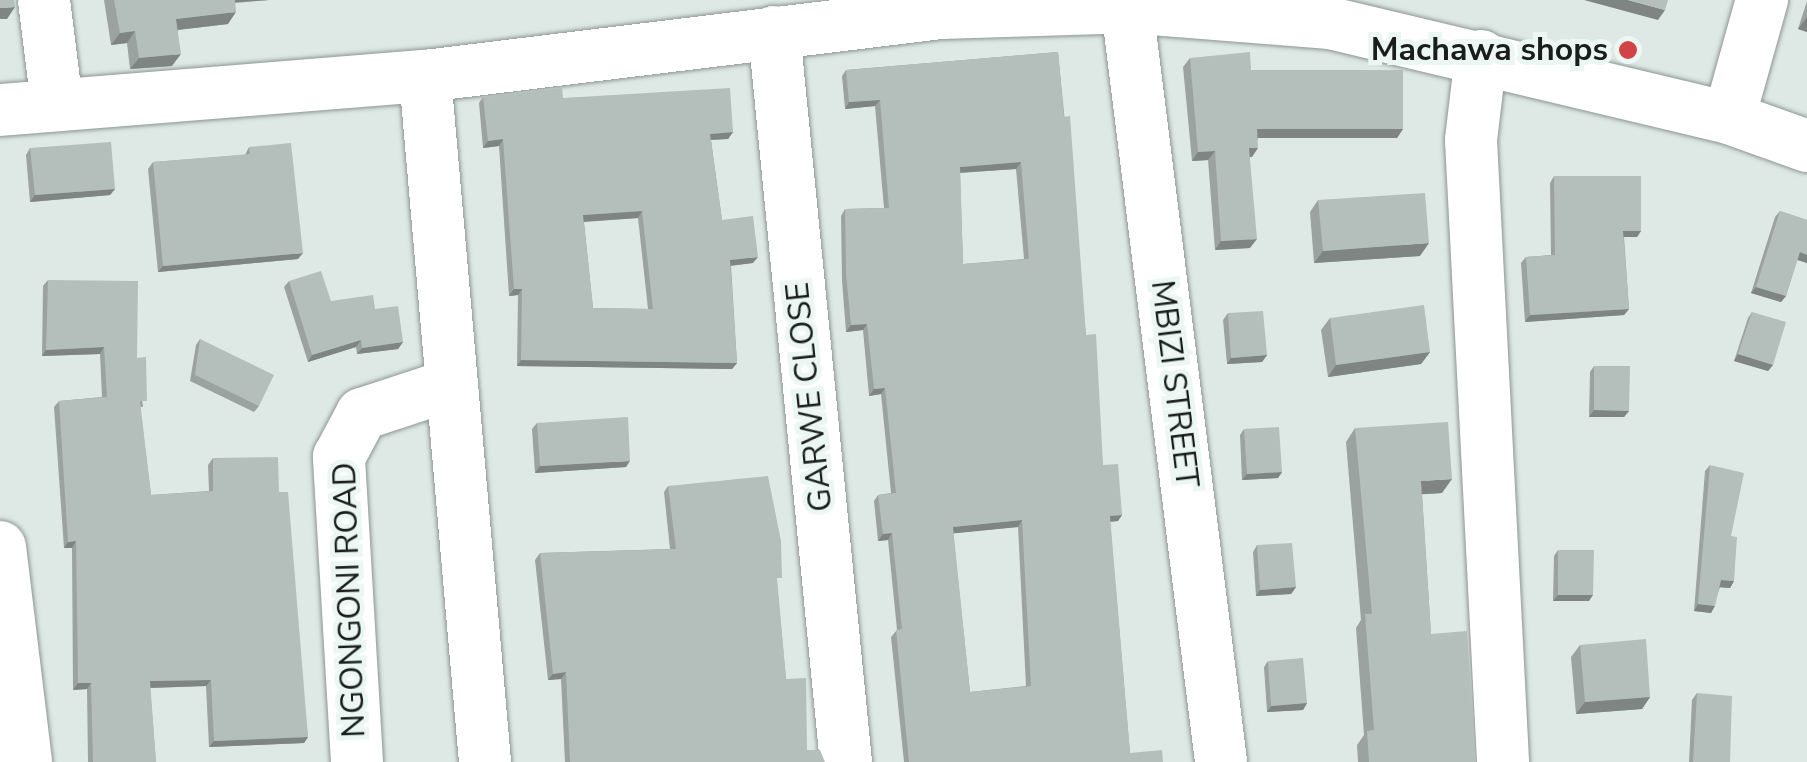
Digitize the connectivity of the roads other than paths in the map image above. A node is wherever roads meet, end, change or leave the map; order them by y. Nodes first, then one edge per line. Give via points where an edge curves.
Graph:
1 (44, 0) edge
2 (1762, 0) edge
3 (941, 7) edge
4 (1127, 7) junction
5 (774, 32) junction
6 (1480, 56) junction
7 (425, 76) junction
8 (57, 104) junction
9 (0, 110) edge
10 (1729, 118) junction
11 (1807, 146) edge
12 (450, 385) junction
13 (0, 547) edge
14 (26, 762) edge
15 (357, 762) edge
16 (486, 762) edge
17 (846, 762) edge
18 (1221, 762) edge
19 (1502, 762) edge

1 - 8 street
2 - 10 street
3 - 4 street
3 - 5 street
4 - 6 street via 1330,23
4 - 18 street, MBIZI STREET
5 - 7 street
5 - 17 street, GARWE CLOSE
6 - 10 street
6 - 19 street via 1470,140
7 - 8 street
7 - 12 street
8 - 9 street
10 - 11 street
12 - 15 street, NGONGONI ROAD via 362,414 339,457
12 - 16 street
13 - 14 street

